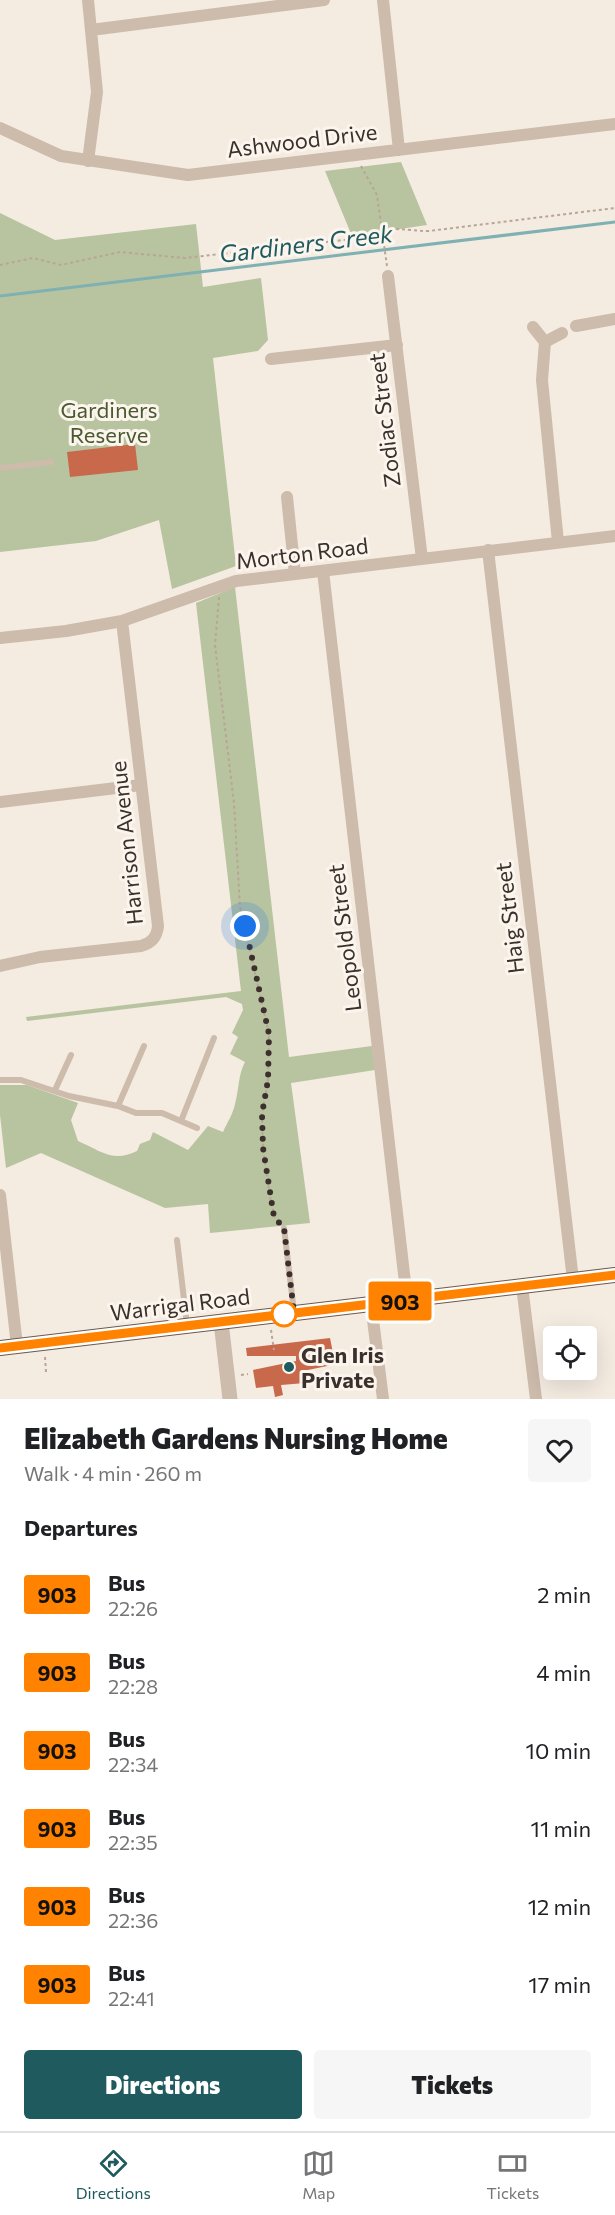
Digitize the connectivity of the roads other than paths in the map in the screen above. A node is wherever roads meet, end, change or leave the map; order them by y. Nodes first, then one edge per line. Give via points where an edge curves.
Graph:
1 (88, 0) edge
2 (324, 0) edge
3 (383, 0) edge
4 (262, 3) edge
5 (92, 30) junction
6 (615, 124) edge
7 (0, 128) edge
8 (399, 150) junction
9 (88, 161) junction
10 (388, 276) dead end
11 (615, 319) edge
12 (576, 326) dead end
13 (533, 327) dead end
14 (562, 333) dead end
15 (545, 342) junction
16 (397, 345) junction
17 (271, 359) dead end
18 (51, 462) dead end
19 (0, 468) edge
20 (287, 497) dead end
21 (615, 536) edge
22 (558, 542) junction
23 (488, 550) junction
24 (422, 559) junction
25 (323, 571) junction
26 (295, 574) junction
27 (122, 621) junction
28 (0, 638) edge
29 (141, 785) junction
30 (0, 802) edge
31 (0, 966) edge
32 (214, 1038) dead end
33 (144, 1046) dead end
34 (70, 1055) dead end
35 (0, 1080) edge
36 (55, 1090) junction
37 (118, 1106) junction
38 (181, 1121) junction
39 (197, 1128) dead end
40 (0, 1195) edge
41 (284, 1228) road end
42 (177, 1240) dead end
43 (615, 1275) edge
44 (573, 1280) junction
45 (522, 1286) junction
46 (407, 1300) junction
47 (371, 1304) junction
48 (294, 1313) junction
49 (221, 1322) junction
50 (188, 1325) junction
51 (17, 1346) junction
52 (0, 1348) edge
53 (231, 1399) edge
54 (383, 1399) edge
55 (536, 1399) edge

1 - 5 street
2 - 4 street
3 - 8 street
4 - 5 street
5 - 9 street via 97,92
6 - 8 street, Ashwood Drive
7 - 9 street, Ashwood Drive via 61,156
8 - 9 street, Ashwood Drive via 188,175
10 - 16 street, Zodiac Street
11 - 12 street
13 - 15 street
14 - 15 street
15 - 22 street via 542,380
16 - 17 street
16 - 24 street, Zodiac Street
18 - 19 lane
20 - 26 street
21 - 22 street, Morton Road
22 - 23 street, Morton Road
23 - 24 street, Morton Road
23 - 44 street, Haig Street
24 - 25 street, Morton Road
25 - 26 street, Morton Road
25 - 46 street, Leopold Street
26 - 27 street, Morton Road via 236,581
27 - 28 street, Morton Road
27 - 29 street, Harrison Avenue
29 - 30 street
29 - 31 street, Harrison Avenue via 158,926 154,939 141,946 40,957
32 - 38 lane
33 - 37 lane
34 - 36 lane
35 - 36 lane via 21,1080
36 - 37 lane
37 - 38 lane via 136,1113 162,1113
38 - 39 lane
40 - 51 street
41 - 48 lane
42 - 50 lane
43 - 44 highway, Warrigal Road
44 - 45 highway, Warrigal Road
45 - 46 highway, Warrigal Road
45 - 55 street
46 - 47 highway, Warrigal Road
47 - 48 highway, Warrigal Road
47 - 54 street
48 - 49 highway, Warrigal Road
49 - 50 highway, Warrigal Road
49 - 53 street
50 - 51 highway, Warrigal Road
51 - 52 highway, Warrigal Road

